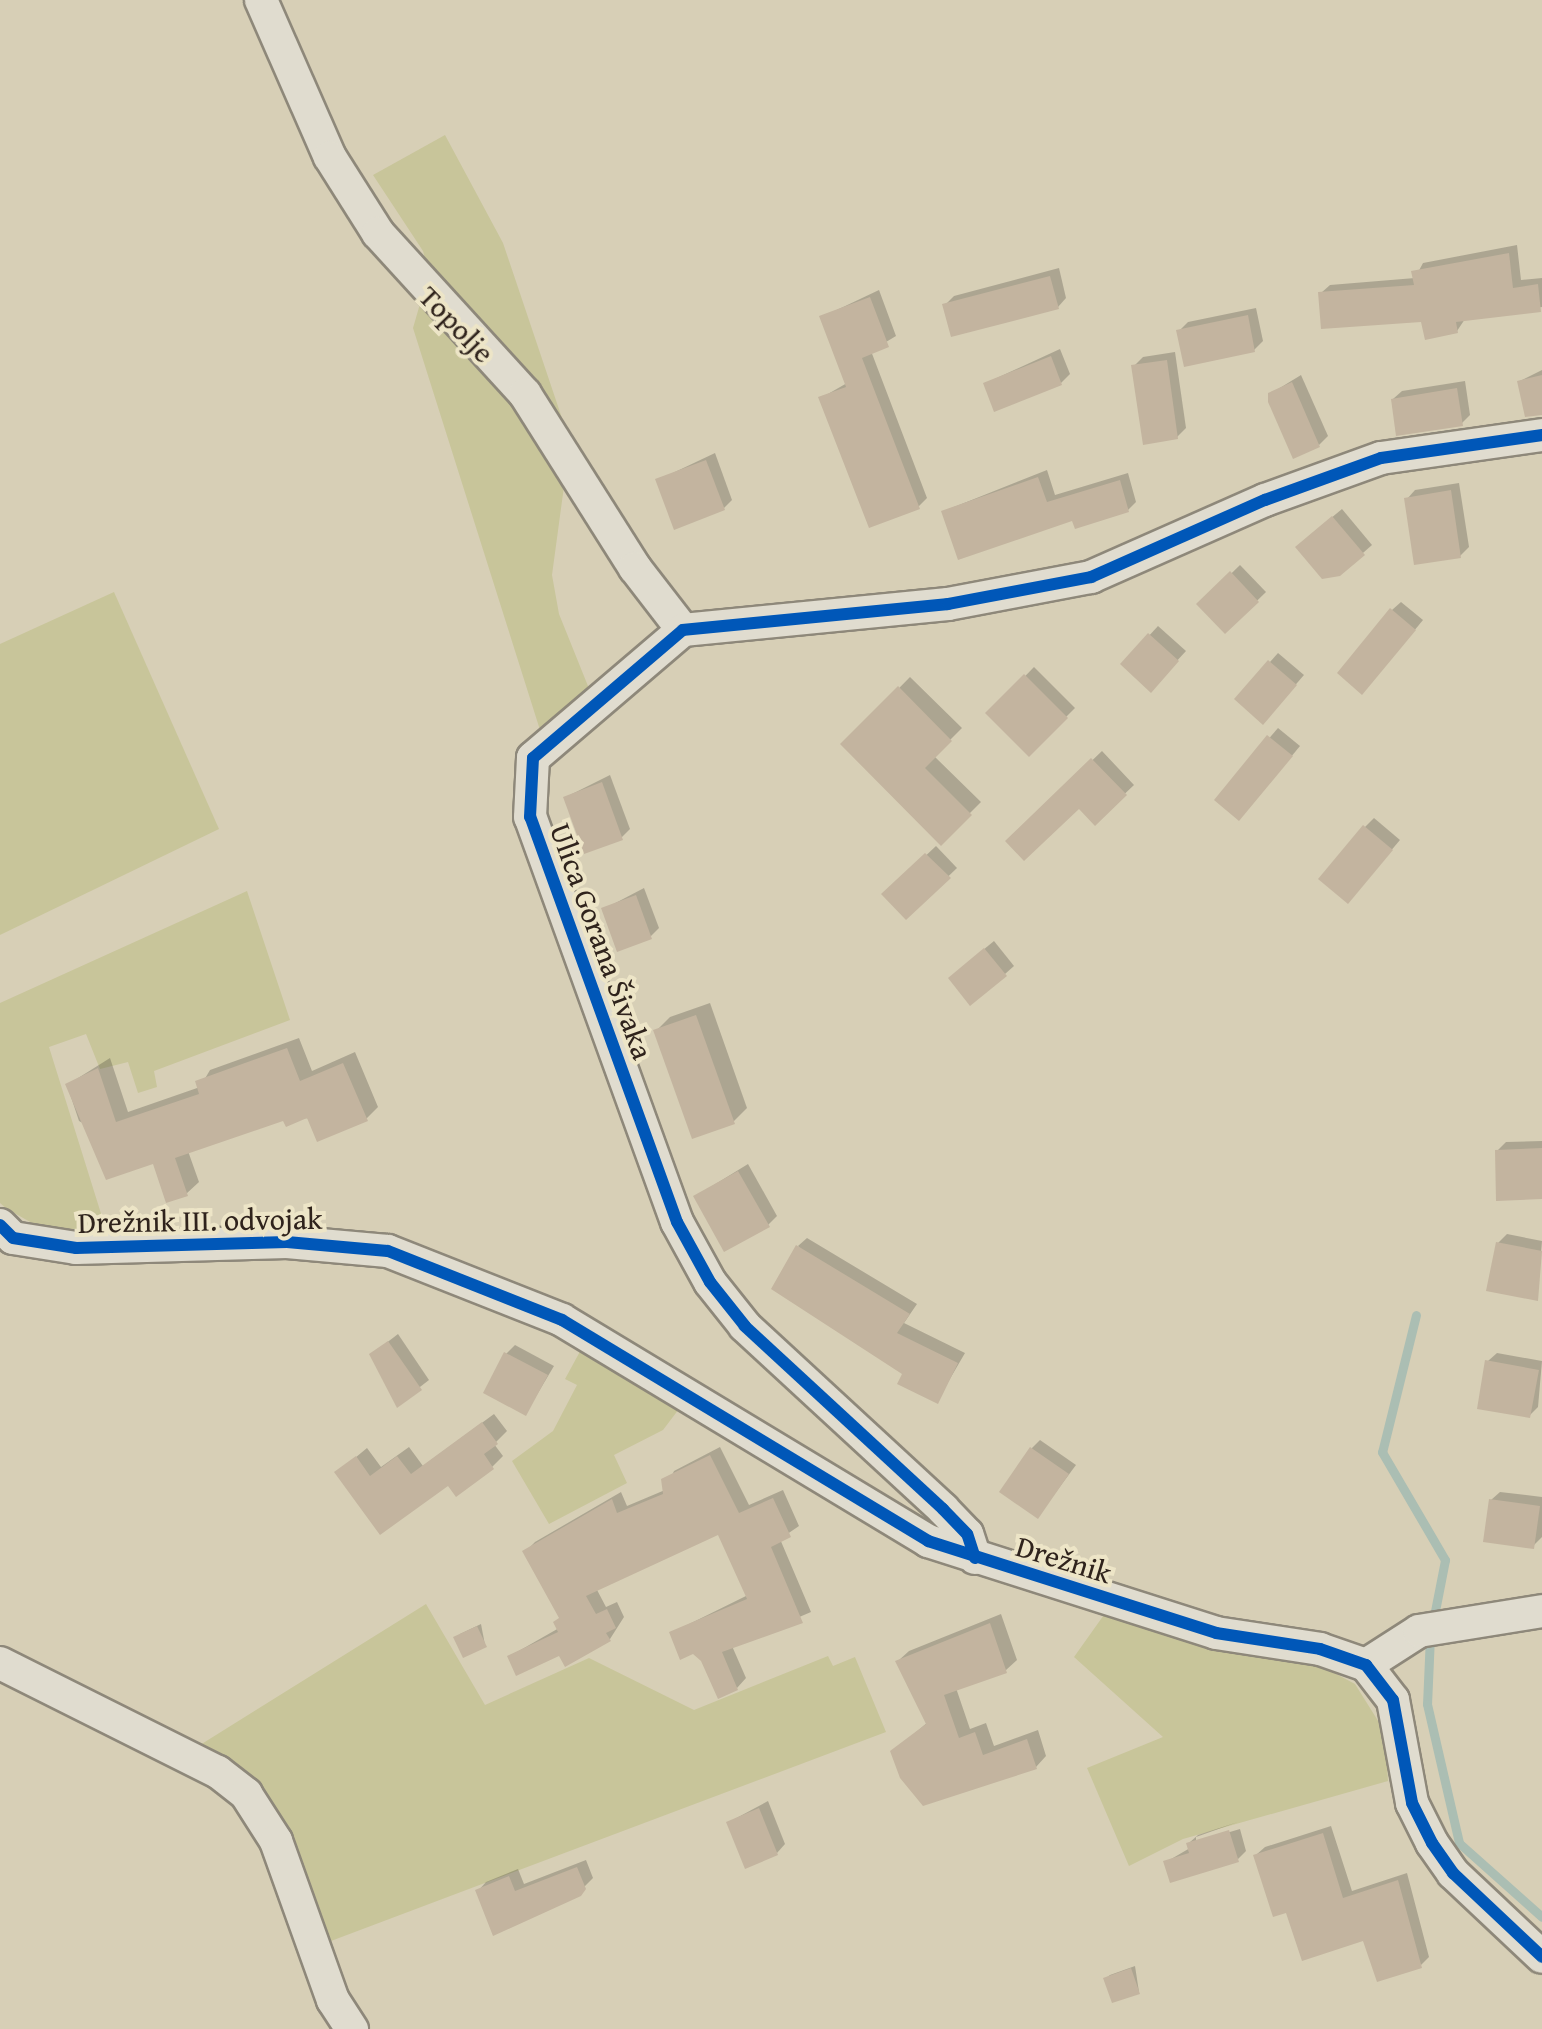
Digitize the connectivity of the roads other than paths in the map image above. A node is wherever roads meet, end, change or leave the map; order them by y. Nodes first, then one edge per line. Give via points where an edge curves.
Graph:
1 (261, 0) edge
2 (1542, 436) edge
3 (683, 630) junction
4 (4, 1236) edge
5 (346, 1244) joint
6 (975, 1558) junction
7 (1542, 1611) edge
8 (0, 1664) edge
9 (1366, 1665) junction
10 (1542, 1957) edge
11 (352, 2029) edge

1 - 3 street, Topolje via 330,157 378,233 525,394 635,568
2 - 3 street via 1381,458 1265,500 1091,577 948,604
3 - 6 street, Ulica Gorana Šivaka via 533,758 530,817 677,1222 710,1282 746,1326 968,1534
4 - 5 street, Drežnik III. odvojak via 76,1248 149,1250
5 - 6 street, Drežnik via 388,1250 562,1320 928,1541
6 - 9 street, Drežnik via 1216,1633 1320,1649
7 - 9 street via 1419,1631
8 - 11 street via 218,1772 246,1794 276,1841 325,1981
9 - 10 street via 1393,1700 1412,1803 1432,1843 1453,1873

